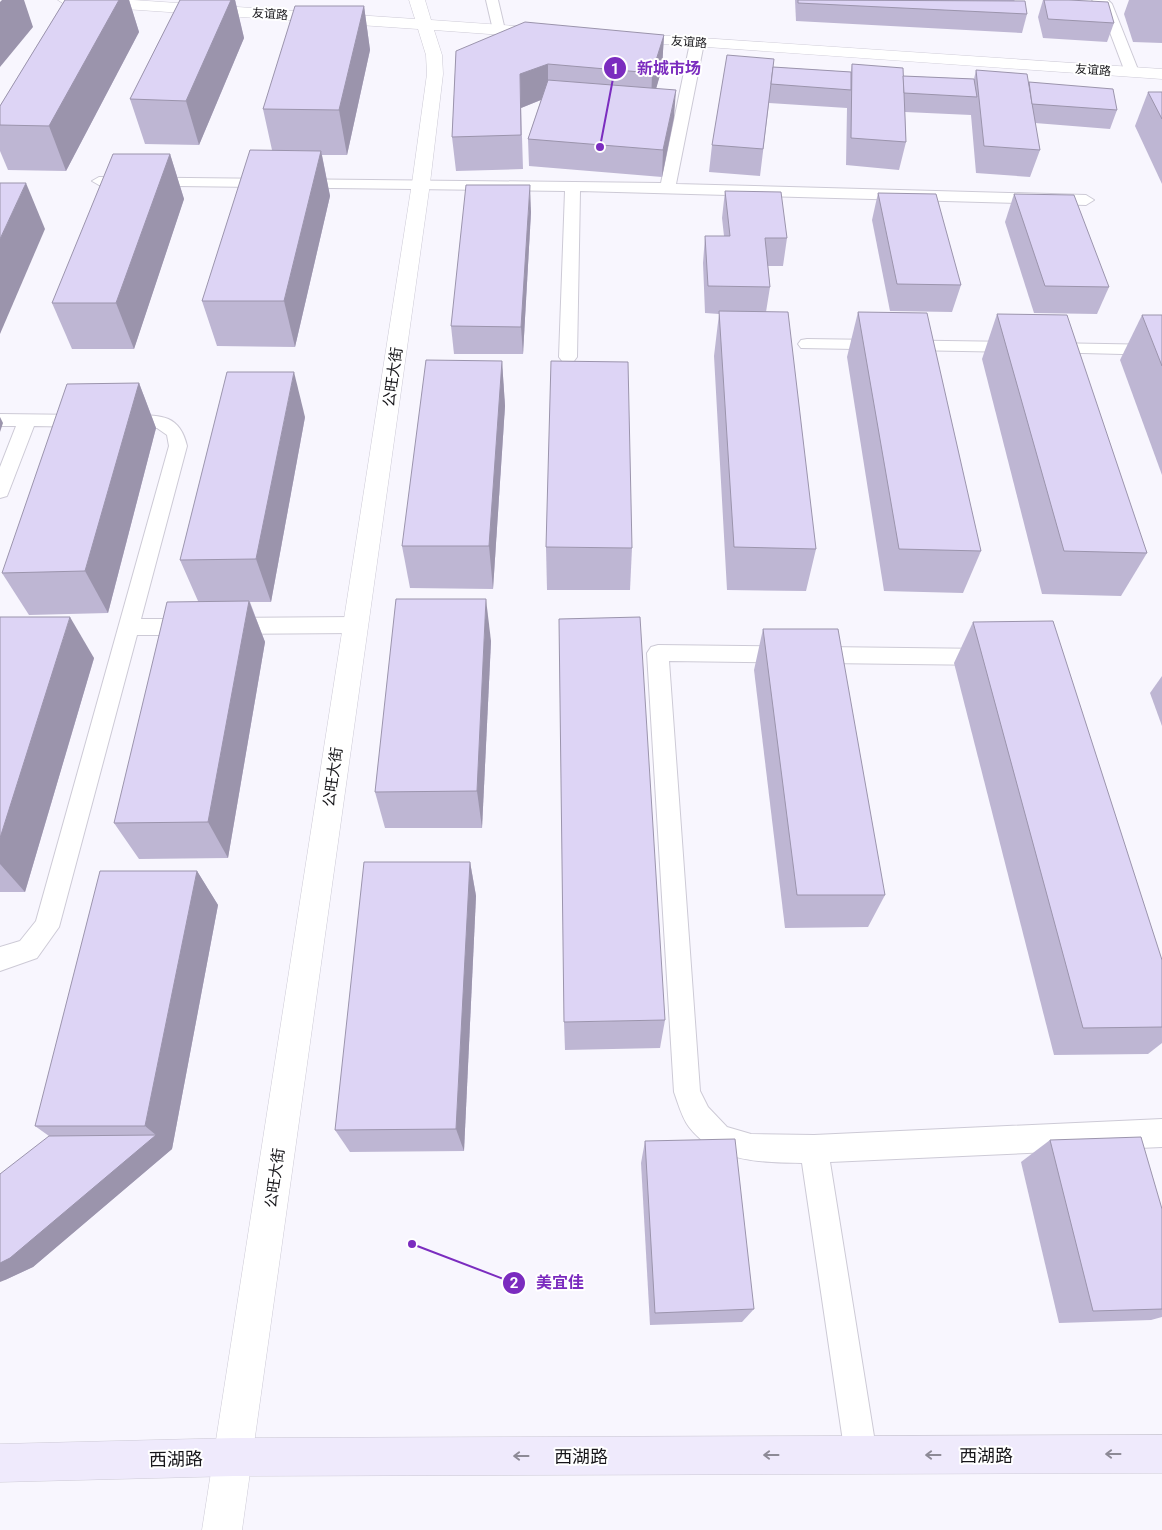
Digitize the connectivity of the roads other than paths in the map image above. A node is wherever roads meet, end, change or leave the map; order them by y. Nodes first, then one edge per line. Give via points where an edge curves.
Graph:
1 (66, 0) edge
2 (492, 0) edge
3 (85, 1) junction
4 (1103, 1) edge
5 (118, 2) edge
6 (422, 12) edge
7 (73, 16) edge
8 (500, 30) junction
9 (559, 34) edge
10 (608, 37) edge
11 (697, 43) junction
12 (1132, 72) junction
13 (1162, 74) edge
14 (99, 181) dead end
15 (421, 183) junction
16 (573, 186) junction
17 (668, 188) junction
18 (1086, 200) dead end
19 (807, 344) dead end
20 (1162, 350) edge
21 (568, 357) dead end
22 (0, 420) edge
23 (27, 421) junction
24 (0, 491) edge
25 (356, 625) junction
26 (129, 627) junction
27 (1015, 658) edge
28 (0, 959) edge
29 (1162, 1133) edge
30 (814, 1148) junction
31 (1162, 1454) edge
32 (861, 1455) junction
33 (234, 1457) junction
34 (0, 1463) edge
35 (222, 1530) edge

1 - 3 street, 友谊路
2 - 8 lane
3 - 5 street, 友谊路
3 - 7 lane
4 - 12 lane
5 - 6 street, 友谊路
6 - 8 street, 友谊路
6 - 15 street, 公旺大街 via 434,55 435,74
8 - 9 street, 友谊路
10 - 11 street, 友谊路
11 - 12 street, 友谊路
11 - 17 lane
12 - 13 street, 友谊路
14 - 15 lane
15 - 16 lane
15 - 25 street, 公旺大街
16 - 17 lane
16 - 21 lane
17 - 18 lane
19 - 20 lane
22 - 23 lane
23 - 24 lane
23 - 26 lane via 161,422 174,432 178,446
25 - 26 lane
25 - 33 street, 公旺大街
26 - 28 lane via 47,927 28,950
27 - 30 lane via 658,653 687,1092 698,1117 719,1138 752,1148
29 - 30 lane
30 - 32 lane
31 -> 32 main road, 西湖路
32 -> 33 main road, 西湖路
33 - 34 main road, 西湖路
33 - 35 street, 公旺大街

